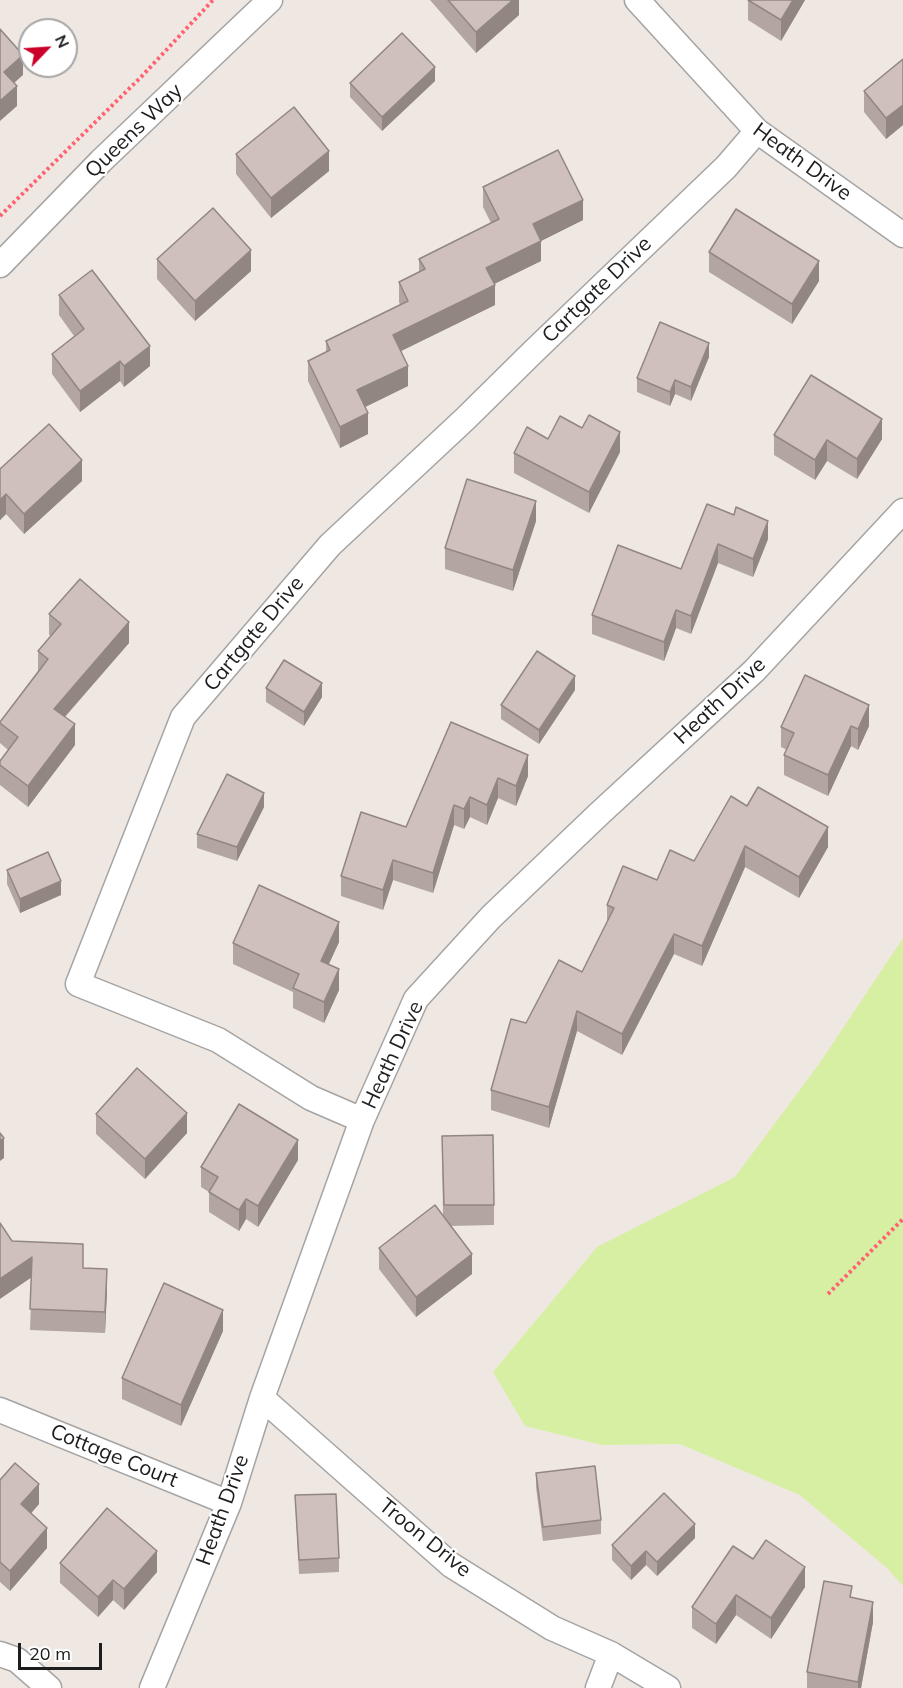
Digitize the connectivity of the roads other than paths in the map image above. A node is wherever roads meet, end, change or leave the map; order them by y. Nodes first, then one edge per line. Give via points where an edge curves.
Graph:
1 (270, 0) edge
2 (637, 0) edge
3 (757, 131) junction
4 (903, 235) edge
5 (0, 265) edge
6 (903, 512) edge
7 (362, 1120) junction
8 (262, 1398) junction
9 (0, 1410) edge
10 (229, 1503) junction
11 (0, 1654) edge
12 (611, 1654) junction
13 (49, 1688) edge
14 (152, 1688) edge
15 (598, 1688) edge
16 (668, 1688) edge

1 - 5 street, Queens Way via 101,161
2 - 3 street, Heath Drive
3 - 4 street, Heath Drive
3 - 7 street, Cartgate Drive via 726,167 330,545 183,717 78,984 219,1040 311,1098
6 - 7 street, Heath Drive via 754,671 491,917 416,999
7 - 8 street, Heath Drive
8 - 10 street, Heath Drive
8 - 12 street, Troon Drive via 451,1565 552,1628
9 - 10 street, Cottage Court
10 - 14 street, Heath Drive
11 - 13 street via 17,1660
12 - 15 street
12 - 16 street, Troon Drive

